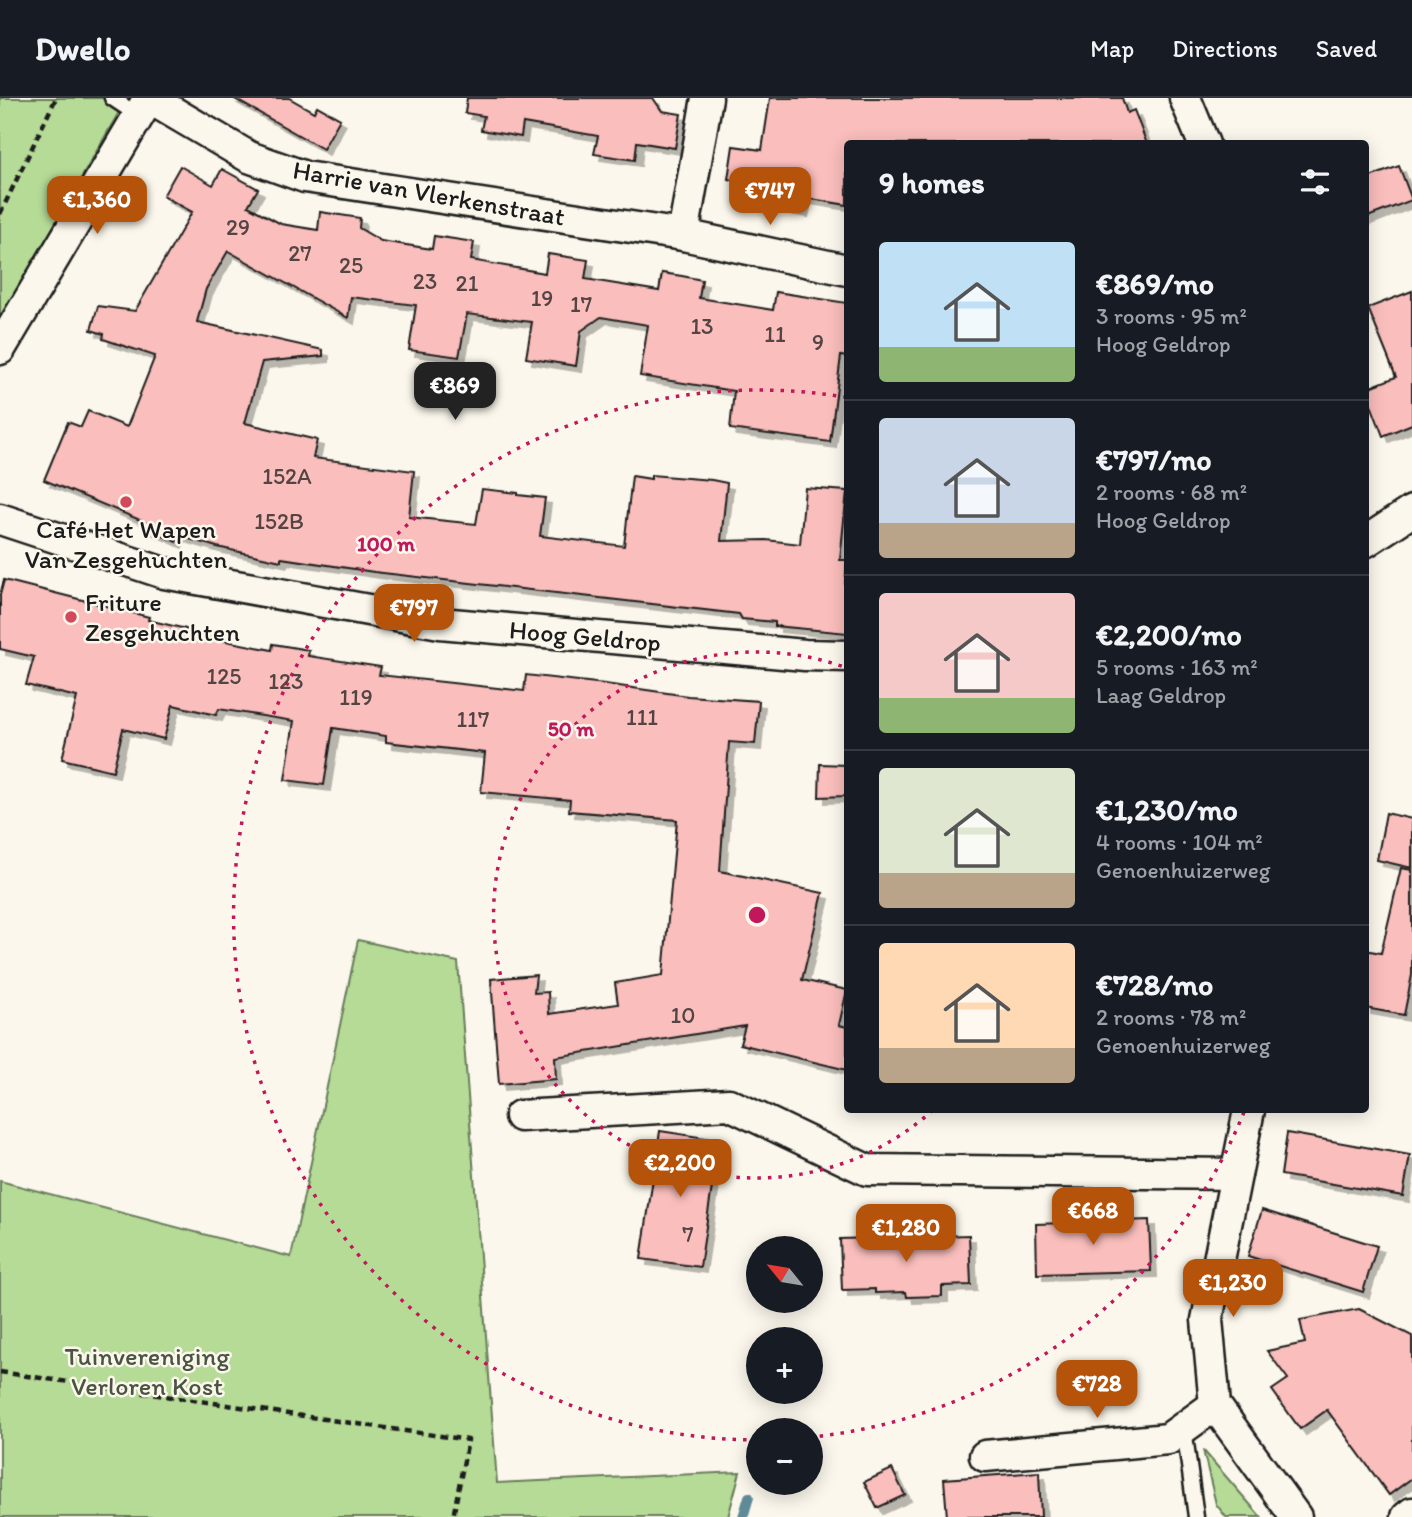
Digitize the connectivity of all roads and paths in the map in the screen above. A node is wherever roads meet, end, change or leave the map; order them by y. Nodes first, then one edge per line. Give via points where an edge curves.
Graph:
1 (55, 98) edge
2 (111, 98) edge
3 (707, 98) edge
4 (1185, 98) edge
5 (146, 104) edge
6 (1201, 140) edge
7 (0, 214) edge
8 (683, 235) junction
9 (844, 269) edge
10 (0, 349) edge
11 (1412, 511) edge
12 (0, 519) edge
13 (1369, 539) edge
14 (844, 656) edge
15 (1248, 1113) edge
16 (520, 1116) dead end
17 (1237, 1174) junction
18 (0, 1372) edge
19 (1215, 1405) junction
20 (1184, 1428) junction
21 (985, 1456) dead end
22 (1412, 1513) edge
23 (453, 1517) edge
24 (1196, 1517) edge
25 (1296, 1517) edge
26 (1407, 1517) edge

1 - 7 path
2 - 5 lane
3 - 8 street
4 - 6 street
5 - 8 street, Harrie van Vlerkenstraat via 249,157 305,177
5 - 10 street
8 - 9 street, Harrie van Vlerkenstraat
11 - 13 street
12 - 14 street, Hoog Geldrop via 163,573 440,623
15 - 17 street
16 - 17 street via 729,1104 867,1170
17 - 19 street via 1207,1320
18 - 23 path via 468,1440
19 - 20 street
19 - 25 street
20 - 21 street via 1168,1439
20 - 24 lane
22 - 26 street

